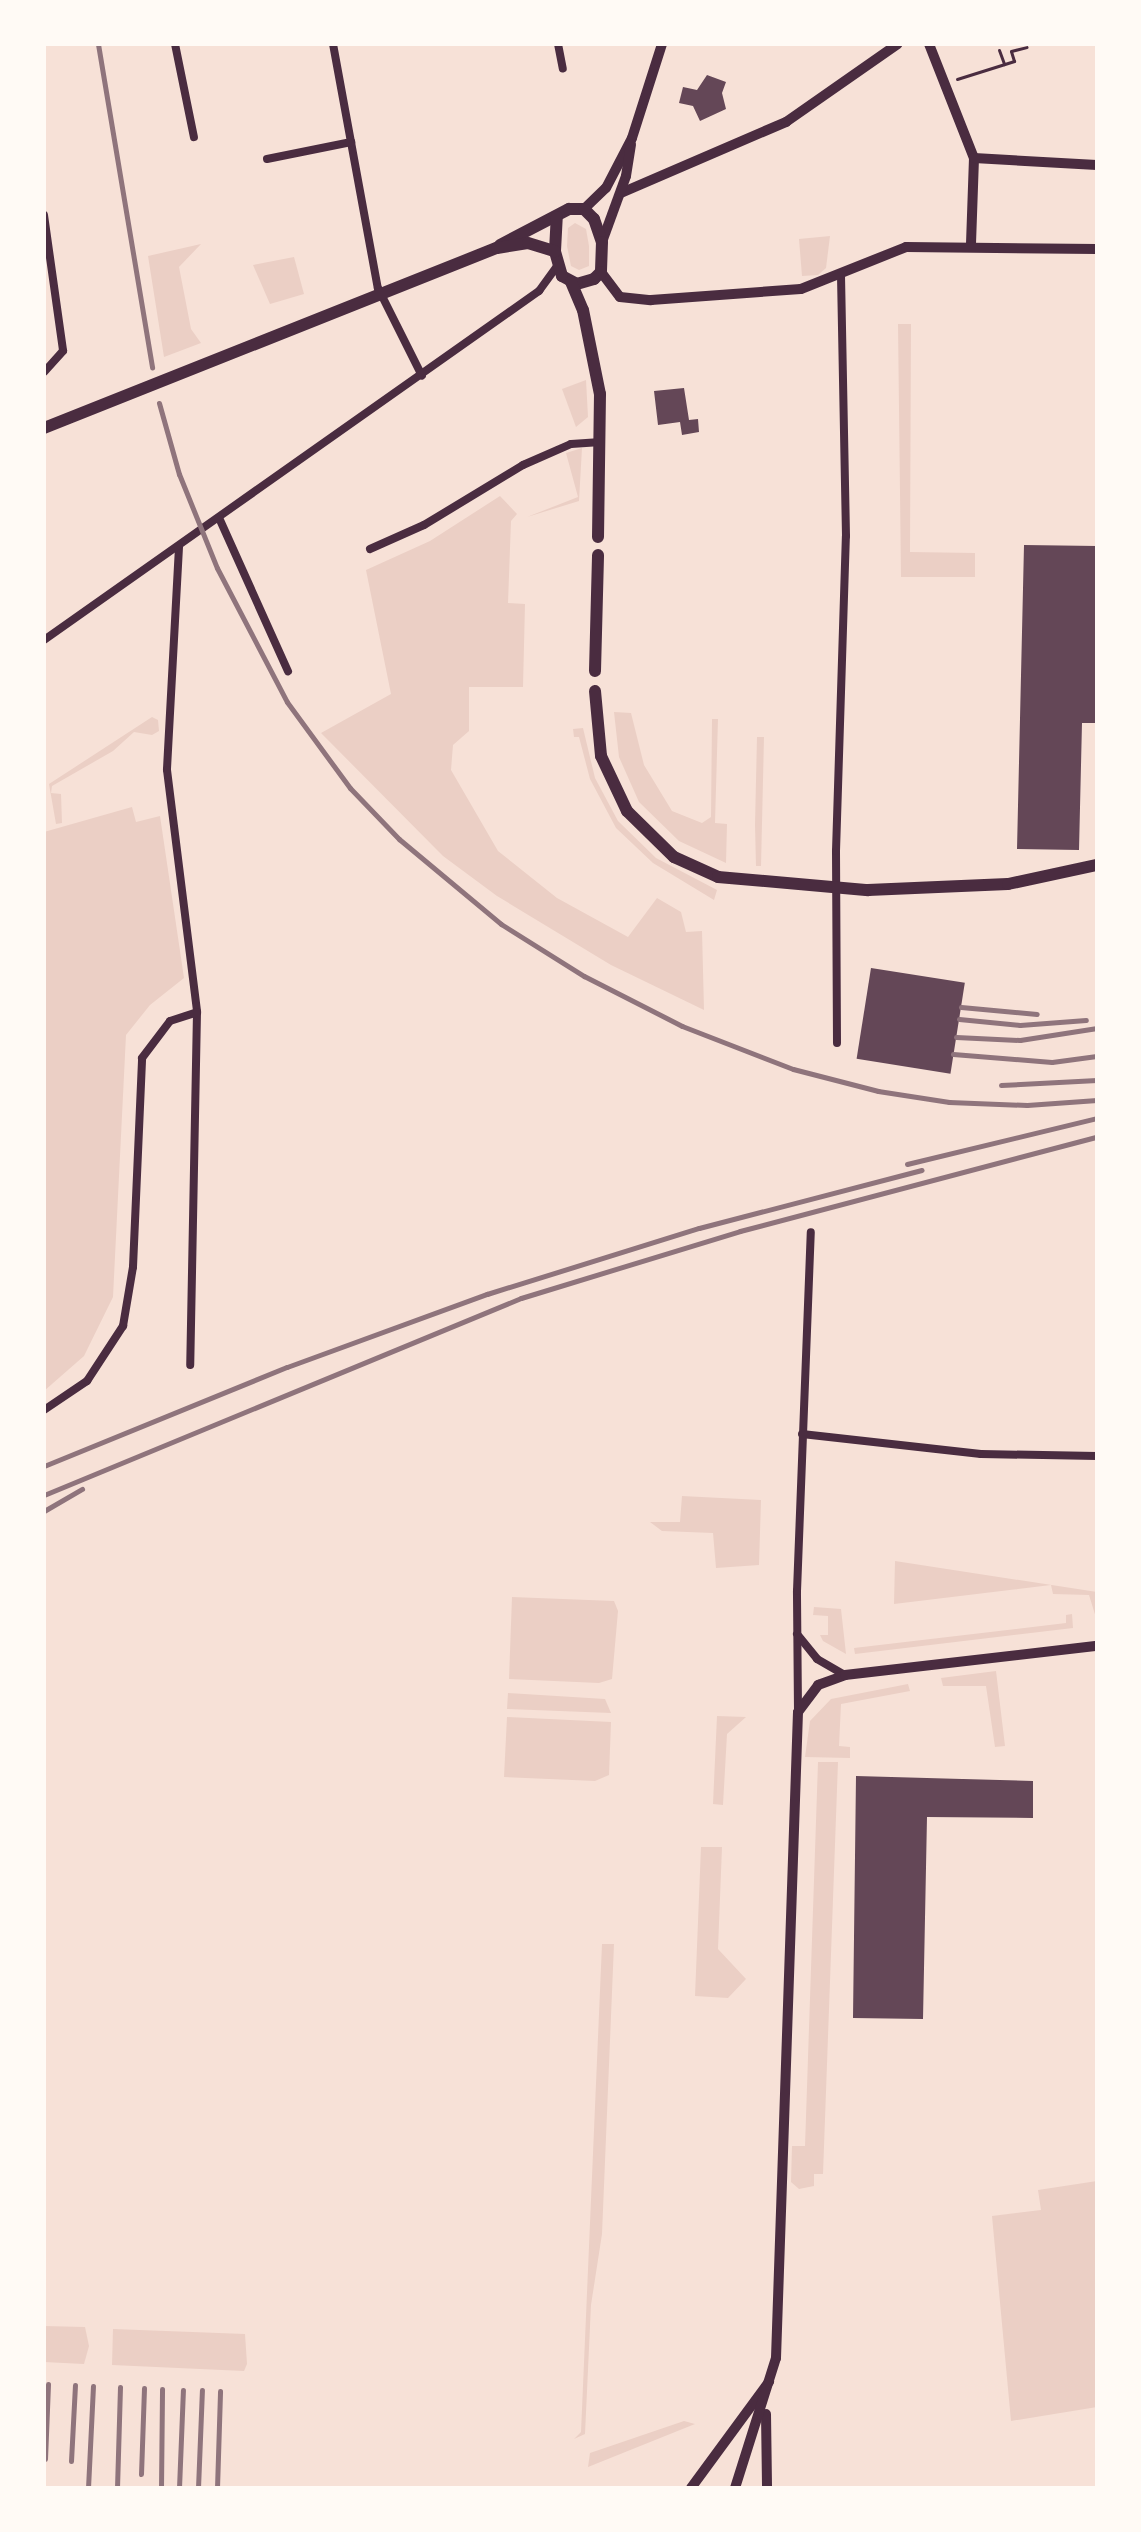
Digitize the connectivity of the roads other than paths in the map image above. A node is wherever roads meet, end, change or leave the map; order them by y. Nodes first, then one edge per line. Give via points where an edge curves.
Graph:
1 (175, 44) edge
2 (333, 44) edge
3 (558, 44) edge
4 (662, 44) edge
5 (898, 44) edge
6 (929, 44) edge
7 (563, 69) dead end
8 (194, 137) dead end
9 (632, 138) junction
10 (351, 142) junction
11 (974, 158) junction
12 (267, 159) dead end
13 (1097, 165) edge
14 (621, 193) junction
15 (584, 209) junction
16 (44, 215) edge
17 (557, 217) junction
18 (602, 242) junction
19 (971, 245) junction
20 (497, 248) junction
21 (1097, 249) edge
22 (555, 251) junction
23 (558, 265) junction
24 (601, 272) junction
25 (841, 273) junction
26 (590, 281) junction
27 (571, 282) junction
28 (583, 310) junction
29 (44, 372) edge
30 (422, 376) junction
31 (44, 428) edge
32 (601, 442) junction
33 (220, 520) junction
34 (598, 537) dead end
35 (179, 547) junction
36 (370, 549) dead end
37 (598, 555) dead end
38 (44, 640) edge
39 (288, 671) dead end
40 (595, 671) dead end
41 (595, 691) dead end
42 (1097, 865) edge
43 (836, 890) junction
44 (197, 1012) junction
45 (837, 1043) dead end
46 (811, 1232) dead end
47 (190, 1365) dead end
48 (44, 1410) edge
49 (802, 1434) junction
50 (1097, 1456) edge
51 (797, 1634) junction
52 (1097, 1646) edge
53 (845, 1675) junction
54 (798, 1712) junction
55 (772, 2378) junction
56 (767, 2399) junction
57 (691, 2488) edge
58 (735, 2488) edge
59 (767, 2488) edge

1 - 8 street
2 - 10 street
3 - 7 street
4 - 9 street
5 - 14 street via 786,122
6 - 11 street
9 - 14 street
9 - 15 street via 606,188
10 - 12 street
10 - 30 street via 385,308
11 - 13 street
11 - 19 street
14 - 18 street
15 - 17 main road
15 - 18 main road
16 - 29 street via 63,339 60,359
17 - 20 main road
17 - 22 main road
18 - 24 main road
19 - 21 street
19 - 25 street via 897,249
20 - 22 main road via 528,243
20 - 31 main road
22 - 23 main road
23 - 27 main road
23 - 30 street via 539,291
24 - 25 street via 620,297 642,300 801,289
24 - 26 main road
25 - 43 street via 846,536
26 - 27 main road
26 - 28 main road
27 - 28 main road
28 - 32 main road via 600,394
30 - 33 street
32 - 34 main road
32 - 36 street via 571,444 534,460 424,525
33 - 35 street
33 - 39 street
35 - 38 street
35 - 44 street via 167,770
37 - 40 main road
41 - 43 main road via 597,736 609,779 627,811 660,845 718,877
42 - 43 main road via 1008,884
43 - 45 street
44 - 47 street
44 - 48 street via 163,1026 142,1058 133,1267 123,1326 87,1381
46 - 49 street
49 - 50 street via 981,1454
49 - 51 street
51 - 53 street via 817,1659
51 - 54 street
52 - 53 street
53 - 54 street via 818,1685
54 - 55 street
55 - 56 street
55 - 57 street
56 - 58 street
56 - 59 street

